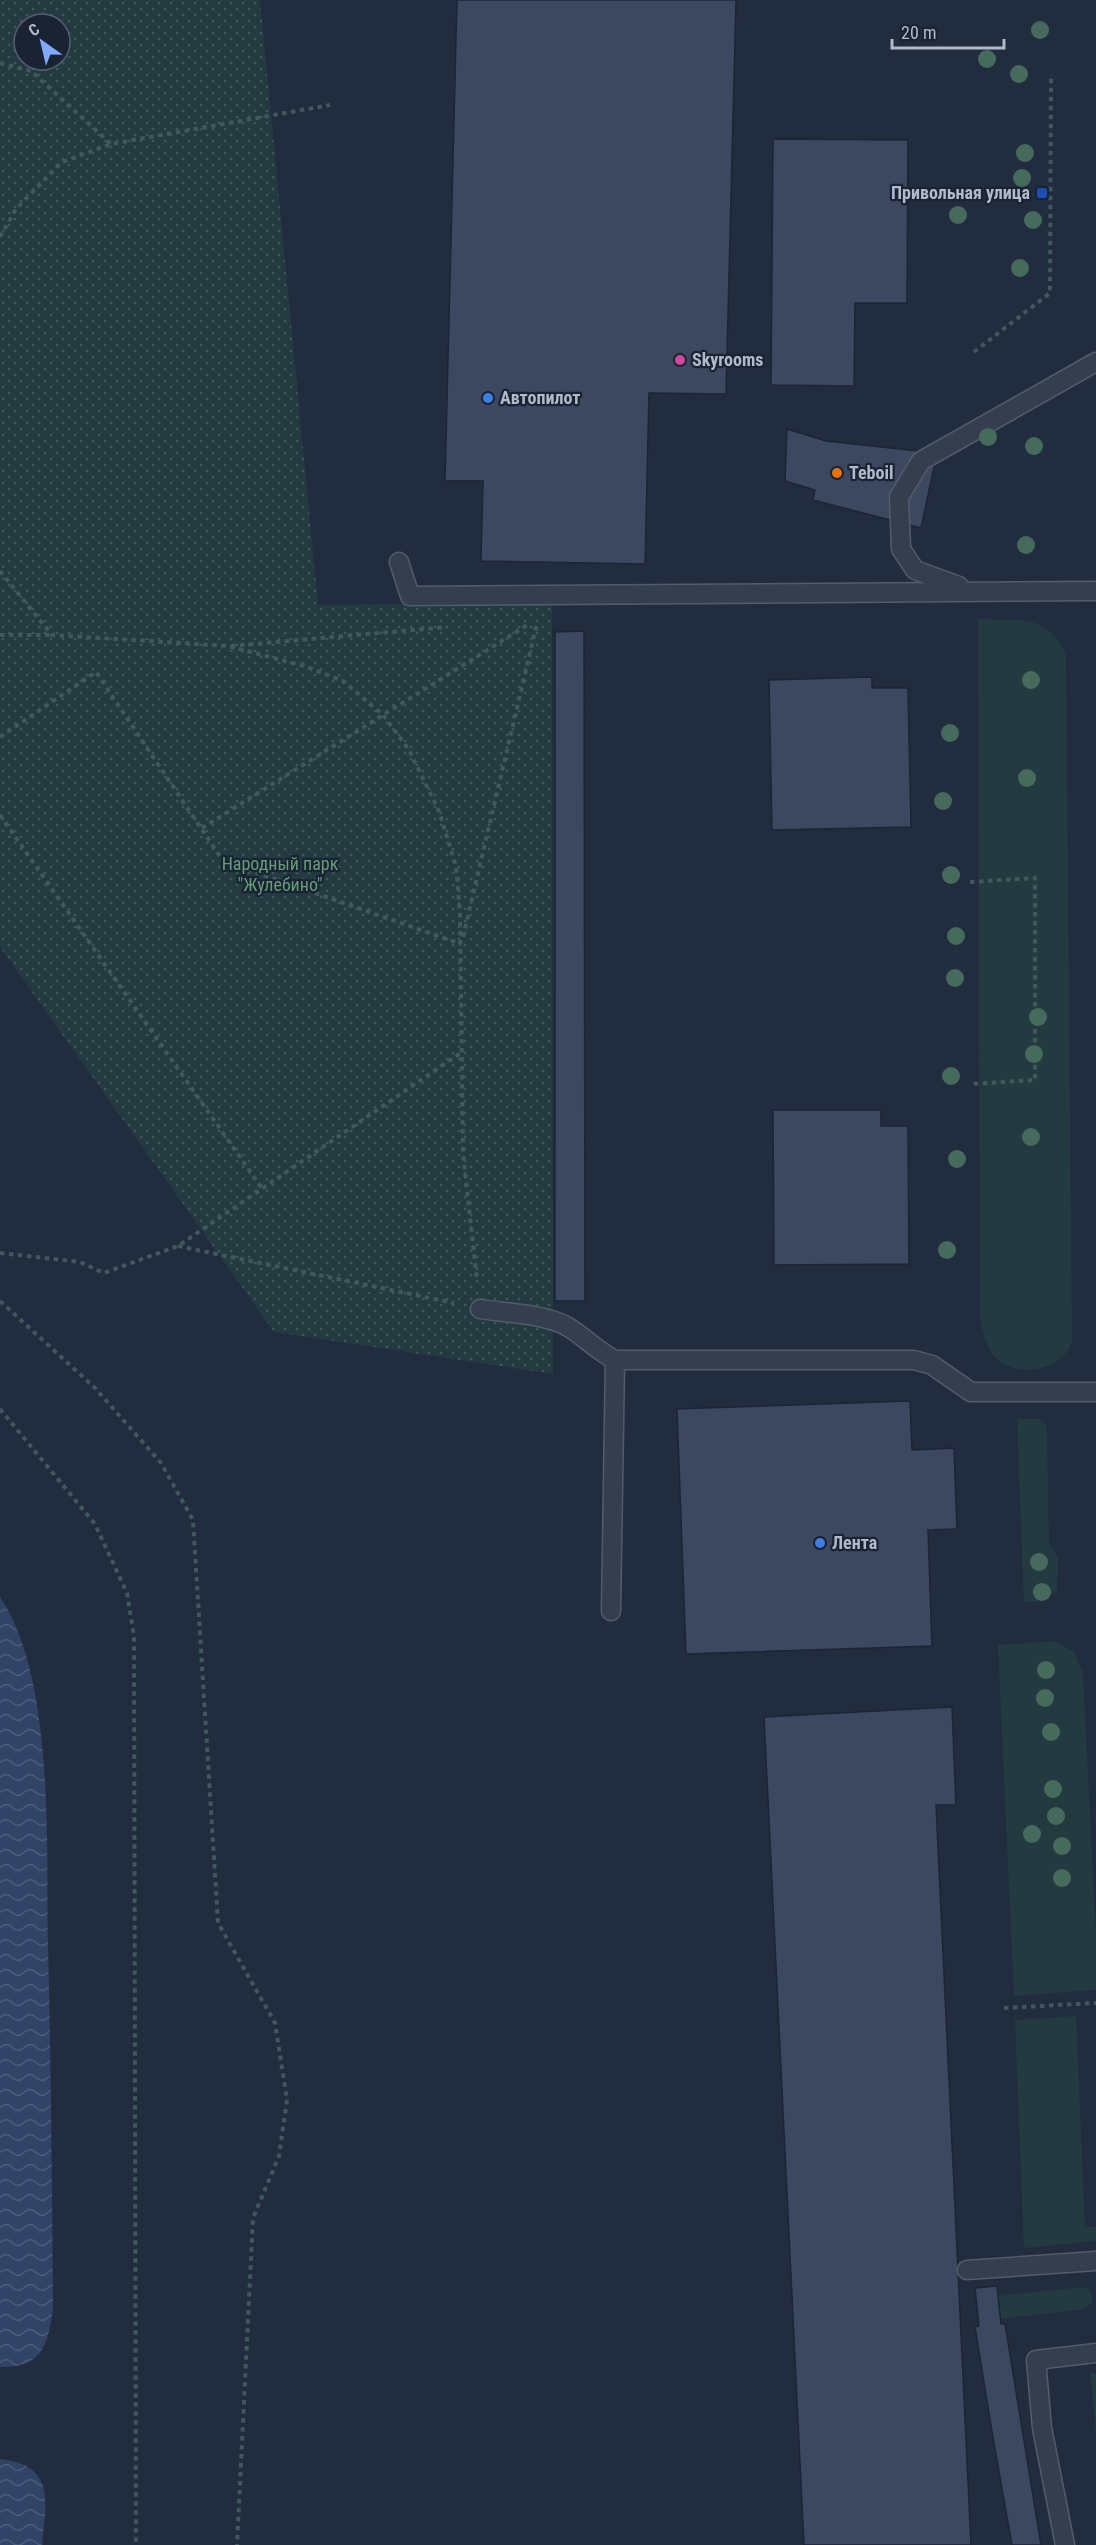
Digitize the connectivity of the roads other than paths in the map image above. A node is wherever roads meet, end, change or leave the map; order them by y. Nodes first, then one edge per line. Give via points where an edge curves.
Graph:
1 (1096, 362) edge
2 (399, 561) dead end
3 (969, 590) junction
4 (1096, 591) edge
5 (480, 1309) road end
6 (615, 1360) junction
7 (1096, 1392) edge
8 (611, 1611) dead end
9 (1096, 2261) edge
10 (968, 2270) dead end
11 (1096, 2353) edge
12 (1065, 2545) edge

1 - 3 lane via 921,460 899,497 901,549 915,570
2 - 3 lane via 410,596
3 - 4 lane
5 - 6 lane via 554,1321
6 - 7 lane via 914,1360 932,1365 971,1392
6 - 8 lane
9 - 10 lane
11 - 12 lane via 1035,2360 1042,2428

